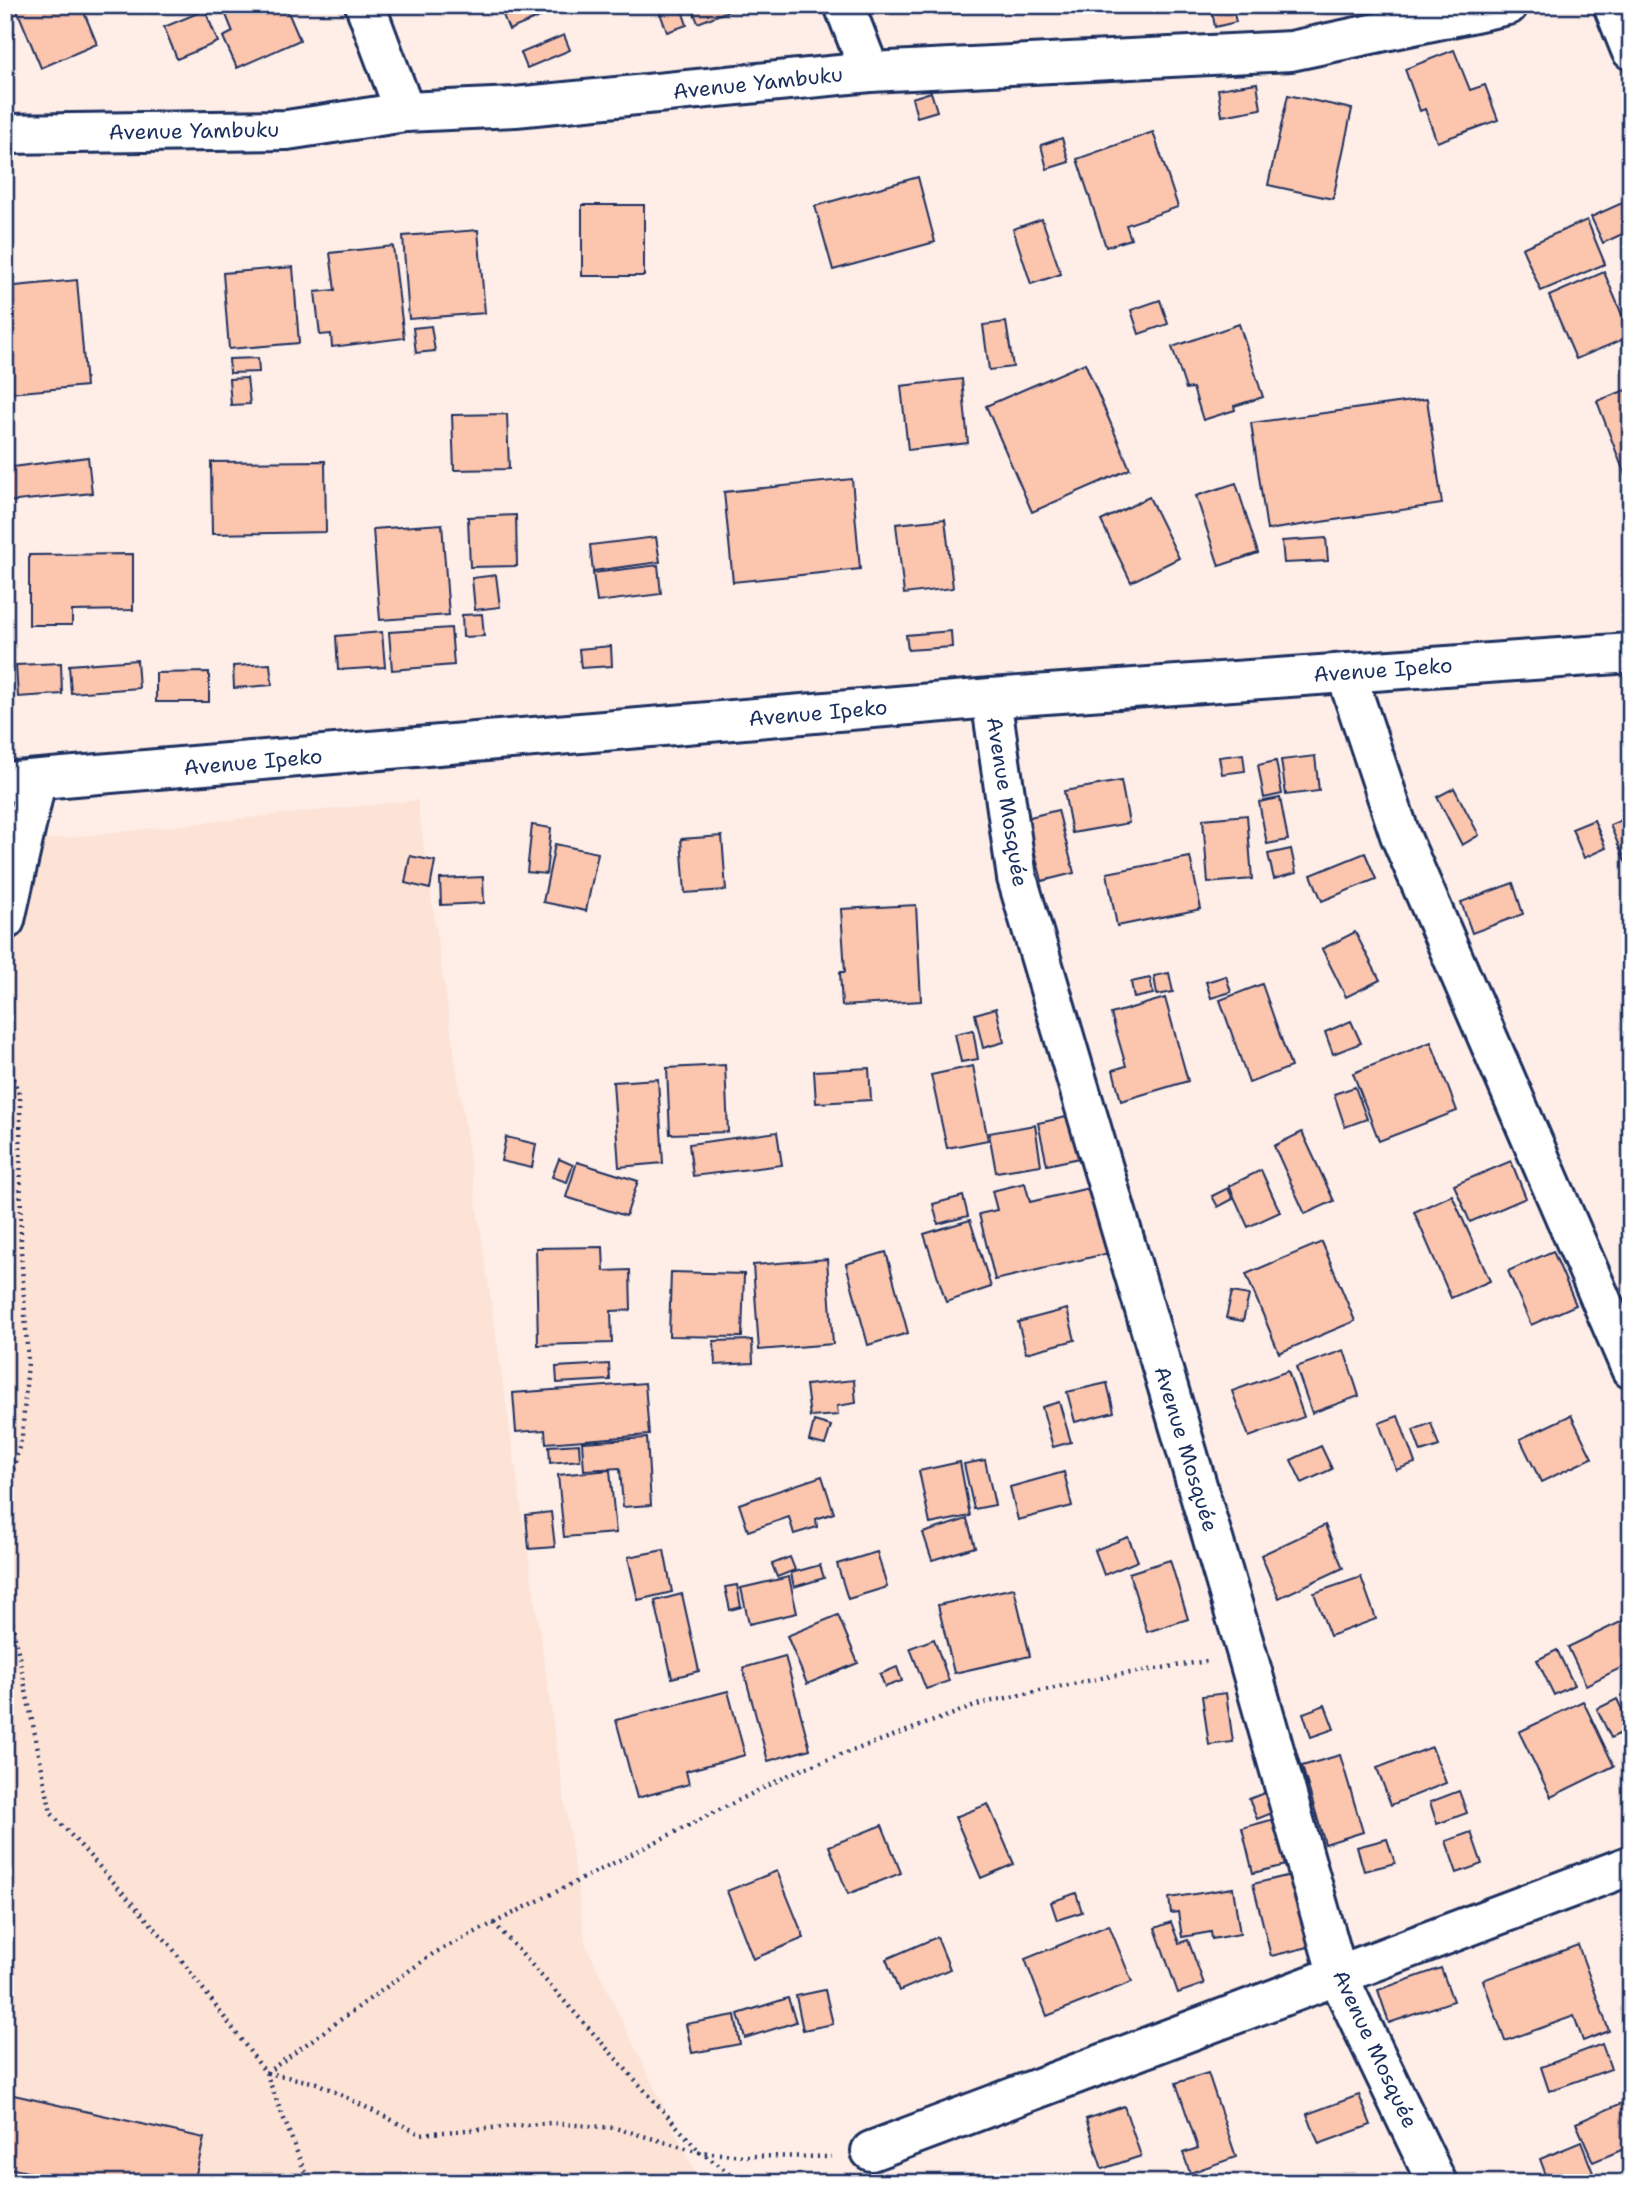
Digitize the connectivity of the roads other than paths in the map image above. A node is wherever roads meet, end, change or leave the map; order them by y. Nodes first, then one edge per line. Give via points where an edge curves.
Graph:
1 (365, 5) edge
2 (844, 5) edge
3 (1508, 5) edge
4 (1613, 5) edge
5 (1631, 50) edge
6 (870, 72) junction
7 (405, 111) junction
8 (5, 134) edge
9 (1631, 653) edge
10 (1346, 673) junction
11 (991, 698) junction
12 (21, 782) edge
13 (5, 920) edge
14 (1631, 1369) edge
15 (1631, 1865) edge
16 (1338, 1976) junction
17 (870, 2151) road end
18 (1437, 2183) edge

1 - 7 street
2 - 6 street
3 - 6 street, Avenue Yambuku via 1291,51
4 - 5 street
6 - 7 street, Avenue Yambuku via 514,107
7 - 8 street, Avenue Yambuku via 286,130
9 - 10 street, Avenue Ipeko
10 - 11 street, Avenue Ipeko
10 - 14 street via 1400,835
11 - 12 street, Avenue Ipeko
11 - 16 street, Avenue Mosquée via 1017,878
12 - 13 street
15 - 16 street
16 - 17 street
16 - 18 street, Avenue Mosquée

